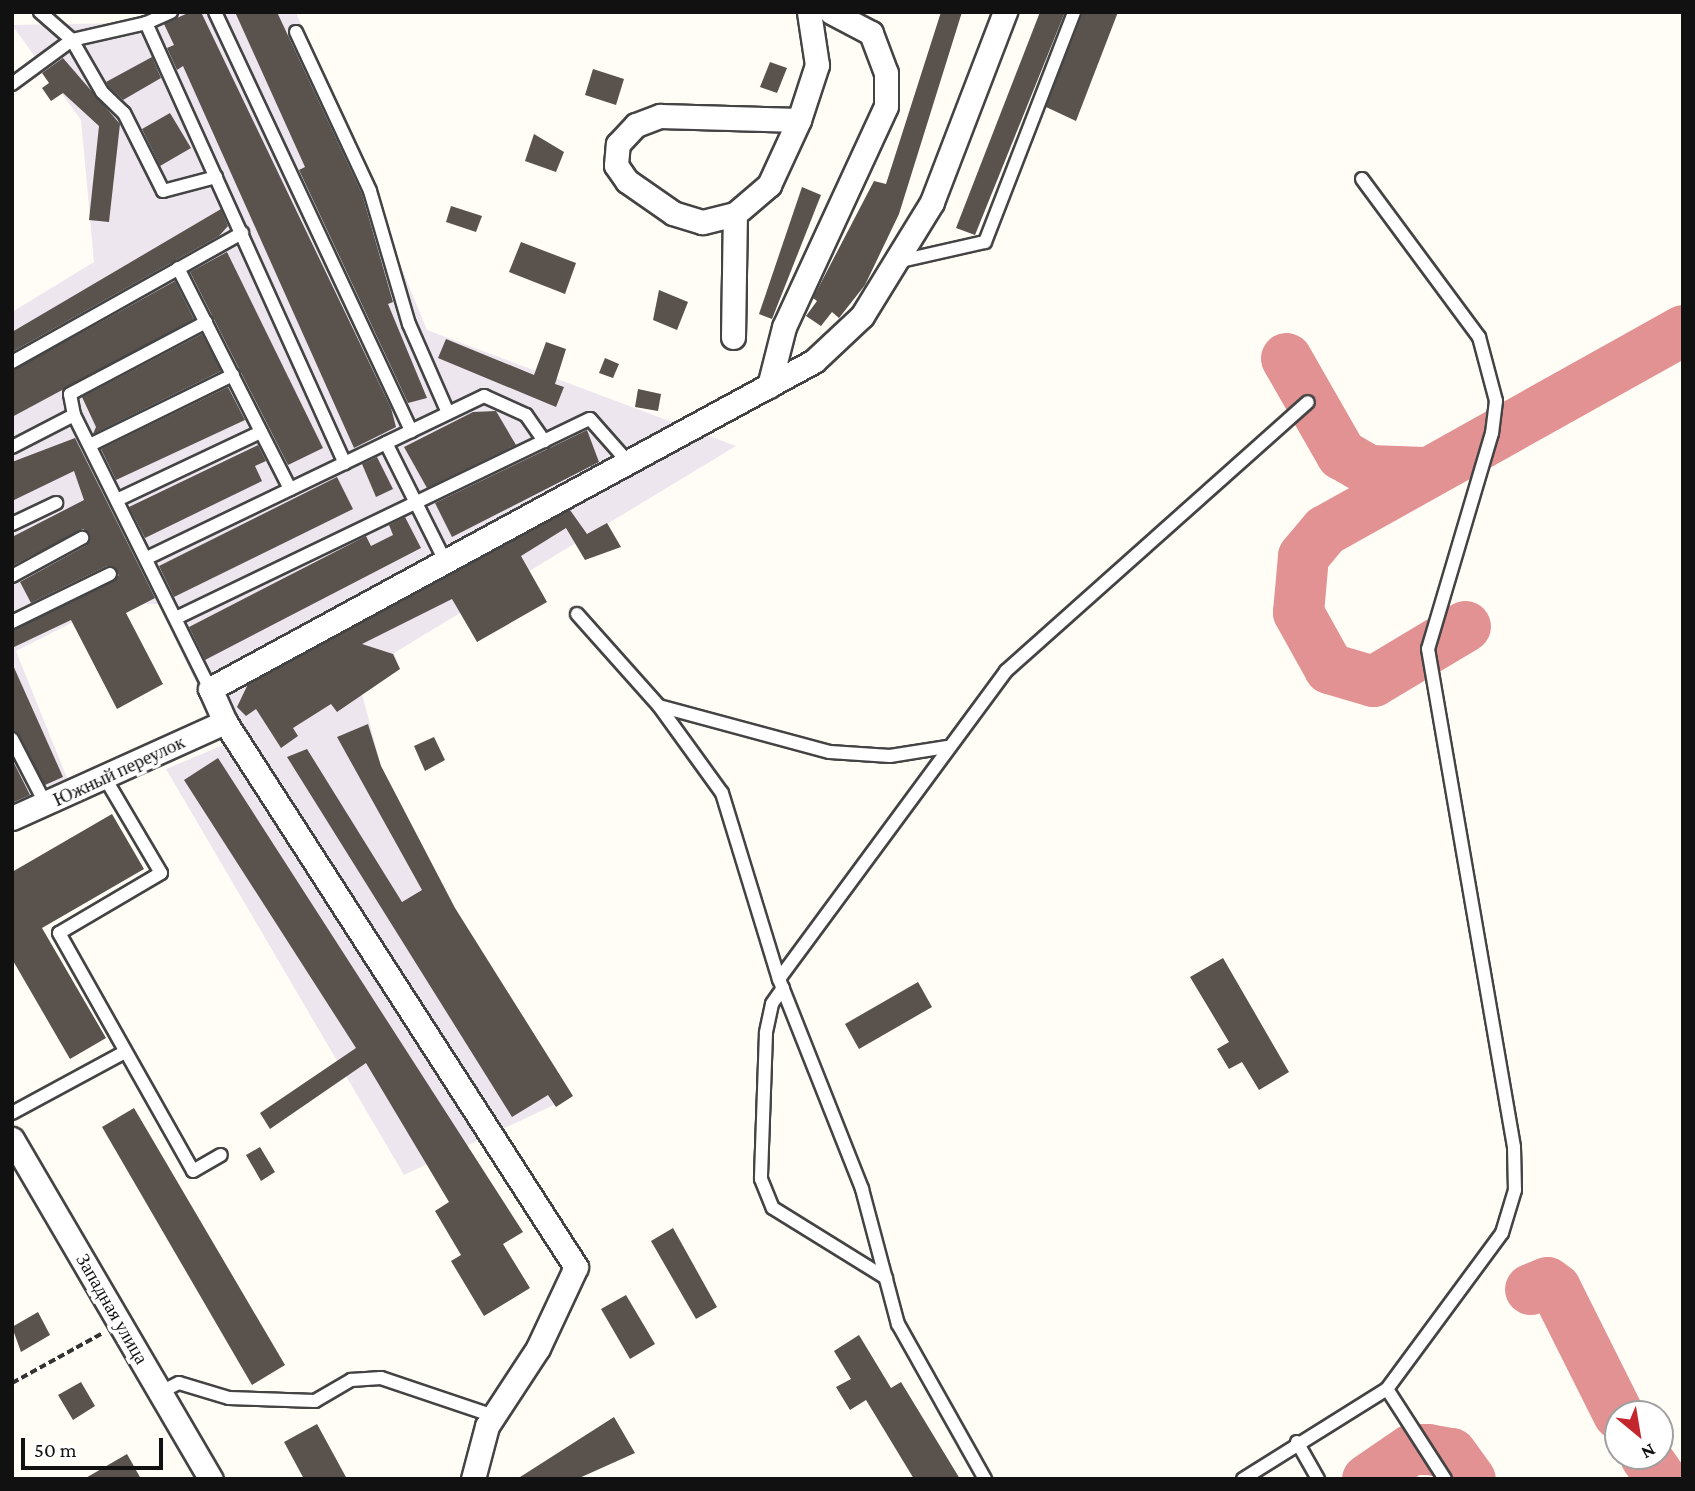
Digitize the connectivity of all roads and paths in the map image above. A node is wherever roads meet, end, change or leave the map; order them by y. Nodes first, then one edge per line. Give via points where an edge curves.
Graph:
1 (40, 12) edge
2 (171, 12) edge
3 (215, 12) edge
4 (809, 12) edge
5 (831, 12) edge
6 (1005, 12) edge
7 (1074, 12) edge
8 (146, 23) junction
9 (296, 32) dead end
10 (72, 40) junction
11 (12, 84) edge
12 (799, 120) junction
13 (216, 177) junction
14 (1362, 179) dead end
15 (735, 214) junction
16 (242, 233) junction
17 (895, 262) junction
18 (178, 268) junction
19 (206, 323) junction
20 (733, 337) dead end
21 (12, 362) edge
22 (233, 375) junction
23 (769, 386) junction
24 (1308, 402) dead end
25 (448, 413) junction
26 (74, 415) junction
27 (411, 431) junction
28 (261, 432) junction
29 (544, 441) junction
30 (386, 443) junction
31 (92, 444) junction
32 (12, 446) edge
33 (628, 462) junction
34 (345, 463) junction
35 (290, 489) junction
36 (119, 499) junction
37 (56, 503) dead end
38 (416, 503) junction
39 (12, 524) edge
40 (82, 538) dead end
41 (147, 558) junction
42 (444, 561) junction
43 (110, 574) dead end
44 (12, 576) edge
45 (577, 614) dead end
46 (176, 618) junction
47 (13, 620) edge
48 (210, 689) junction
49 (659, 706) junction
50 (225, 722) junction
51 (12, 738) edge
52 (947, 747) junction
53 (106, 778) junction
54 (46, 805) junction
55 (12, 818) edge
56 (781, 984) junction
57 (125, 1052) junction
58 (12, 1114) edge
59 (12, 1139) edge
60 (221, 1155) dead end
61 (886, 1278) junction
62 (120, 1324) junction
63 (12, 1383) edge
64 (1387, 1389) junction
65 (160, 1392) junction
66 (494, 1416) junction
67 (1297, 1442) junction
68 (211, 1479) edge
69 (473, 1479) edge
70 (985, 1479) edge
71 (1243, 1479) edge
72 (1318, 1479) edge
73 (1445, 1479) edge

1 - 10 lane
2 - 8 lane
3 - 27 lane
4 - 12 street via 817,65
5 - 23 street via 871,33 886,73 886,106 784,327
6 - 17 street via 932,202
7 - 17 lane via 985,242
8 - 10 lane
8 - 13 lane
9 - 25 lane via 370,191 409,324
10 - 11 lane
10 - 13 lane via 102,92 124,113 163,191
12 - 15 street via 769,185
12 - 15 street via 660,117 636,125 618,144 616,164 627,181 673,213 702,222
13 - 16 lane
14 - 64 lane via 1479,337 1494,391 1492,433 1428,649 1517,1169 1502,1233
15 - 20 street
16 - 18 lane
16 - 34 lane
17 - 23 street via 862,316 814,361
18 - 19 lane
18 - 21 lane
19 - 22 lane
19 - 26 lane via 70,394
22 - 28 lane
22 - 31 lane
23 - 33 street
24 - 52 lane via 1006,671
25 - 27 lane
25 - 29 lane via 484,396 526,415
26 - 31 lane
26 - 32 lane
27 - 30 lane
28 - 35 lane
28 - 36 lane
29 - 33 lane via 590,419
29 - 38 lane
30 - 34 lane
30 - 38 lane
31 - 36 lane
33 - 42 street
34 - 35 lane
35 - 41 lane
36 - 41 lane
37 - 39 lane
38 - 42 lane
38 - 46 lane
40 - 44 lane
41 - 46 lane
42 - 48 street
43 - 47 lane
45 - 49 lane
46 - 48 lane
48 - 50 street
49 - 52 lane via 830,752 890,756
49 - 56 lane via 722,793
50 - 53 street, Южный переулок
50 - 66 street via 576,1267 538,1348
51 - 54 lane
52 - 56 lane
53 - 54 street, Южный переулок
53 - 57 lane via 161,873 59,933
54 - 55 street, Южный переулок
56 - 61 lane via 862,1189
56 - 61 lane via 766,1033 761,1179 773,1208
57 - 58 lane
57 - 60 lane via 192,1171
59 - 62 street, Западная улица
61 - 70 lane via 898,1324
62 - 63 path
62 - 65 street, Западная улица
64 - 67 lane
64 - 73 lane
65 - 66 lane via 179,1383 229,1398 315,1401 351,1380 381,1378
65 - 68 street, Западная улица
66 - 69 street
67 - 71 lane
67 - 72 lane

